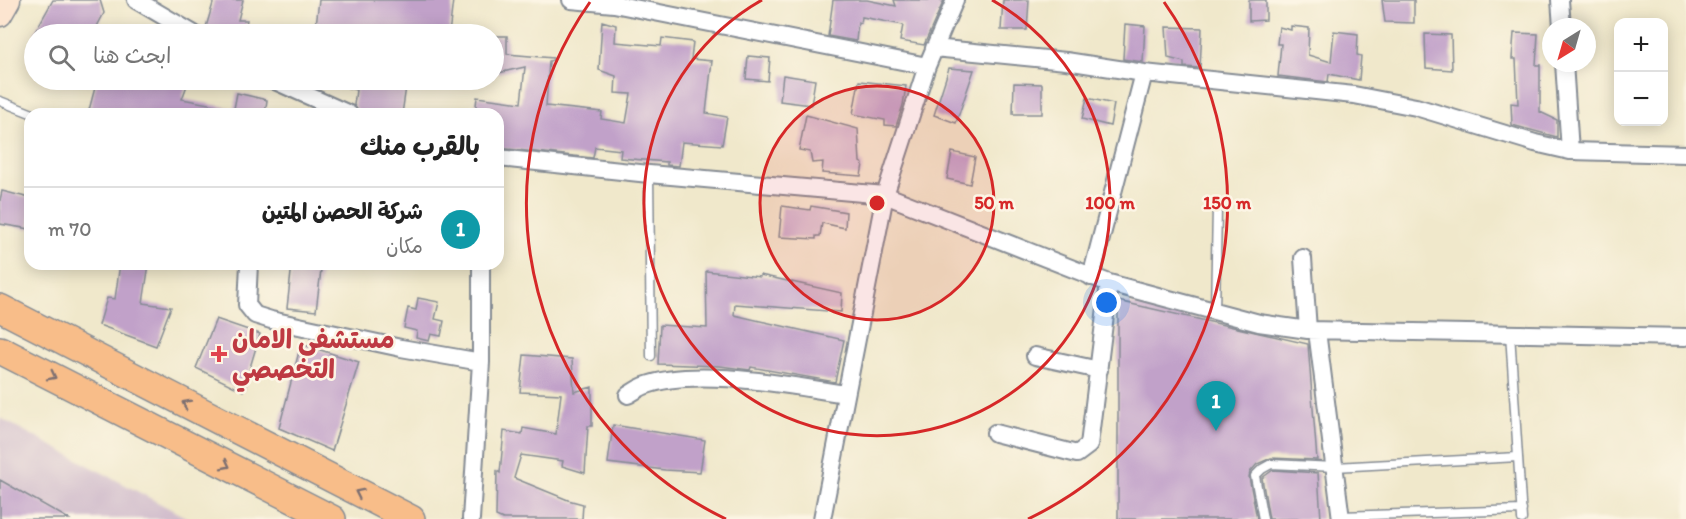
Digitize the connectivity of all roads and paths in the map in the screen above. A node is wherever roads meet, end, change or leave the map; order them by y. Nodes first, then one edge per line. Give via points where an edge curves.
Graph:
1 (8, 0) edge
2 (136, 0) edge
3 (571, 0) edge
4 (955, 0) edge
5 (1560, 0) edge
6 (614, 2) edge
7 (0, 14) edge
8 (1561, 18) edge
9 (177, 24) edge
10 (934, 48) junction
11 (927, 66) junction
12 (1565, 72) edge
13 (1144, 73) junction
14 (295, 90) edge
15 (0, 101) edge
16 (336, 108) edge
17 (24, 110) edge
18 (1570, 151) junction
19 (1686, 154) edge
20 (504, 159) edge
21 (649, 174) junction
22 (885, 195) junction
23 (1217, 207) dead end
24 (1303, 258) dead end
25 (249, 270) edge
26 (481, 270) edge
27 (1091, 277) junction
28 (1109, 283) junction
29 (0, 308) edge
30 (1215, 312) junction
31 (1312, 331) junction
32 (1510, 333) junction
33 (1686, 337) edge
34 (0, 350) edge
35 (651, 356) dead end
36 (1035, 356) dead end
37 (481, 362) junction
38 (1099, 370) junction
39 (846, 394) junction
40 (628, 395) dead end
41 (995, 433) dead end
42 (1518, 457) junction
43 (1335, 467) junction
44 (1522, 514) edge
45 (1341, 518) edge
46 (332, 519) edge
47 (411, 519) edge
48 (471, 519) edge
49 (822, 519) edge
50 (1263, 519) edge

1 - 7 main road
2 - 9 street
3 - 6 street
4 - 10 street
5 - 8 street
6 - 11 street
10 - 11 street
10 - 13 street
11 - 22 street
12 - 18 street
13 - 18 street via 1354,95 1416,107
13 - 27 street
14 - 16 street
15 - 17 lane
18 - 19 street
20 - 21 street
21 - 22 street
21 - 35 lane
22 - 27 street
22 - 39 street
23 - 30 lane
24 - 31 street
25 - 37 street via 248,305 255,315
26 - 37 street
27 - 28 street
28 - 30 street
28 - 38 street
47 -> 29 main road
30 - 31 street
31 - 32 street
31 - 43 street
32 - 33 street
32 - 42 lane
34 -> 46 main road
36 - 38 street
37 - 48 street
38 - 41 street via 1089,445 1077,454
39 - 40 street via 704,378 666,380
39 - 49 street
42 - 43 lane
42 - 44 lane
43 - 45 street
43 - 50 lane via 1271,464 1262,469 1255,476
44 - 45 lane

